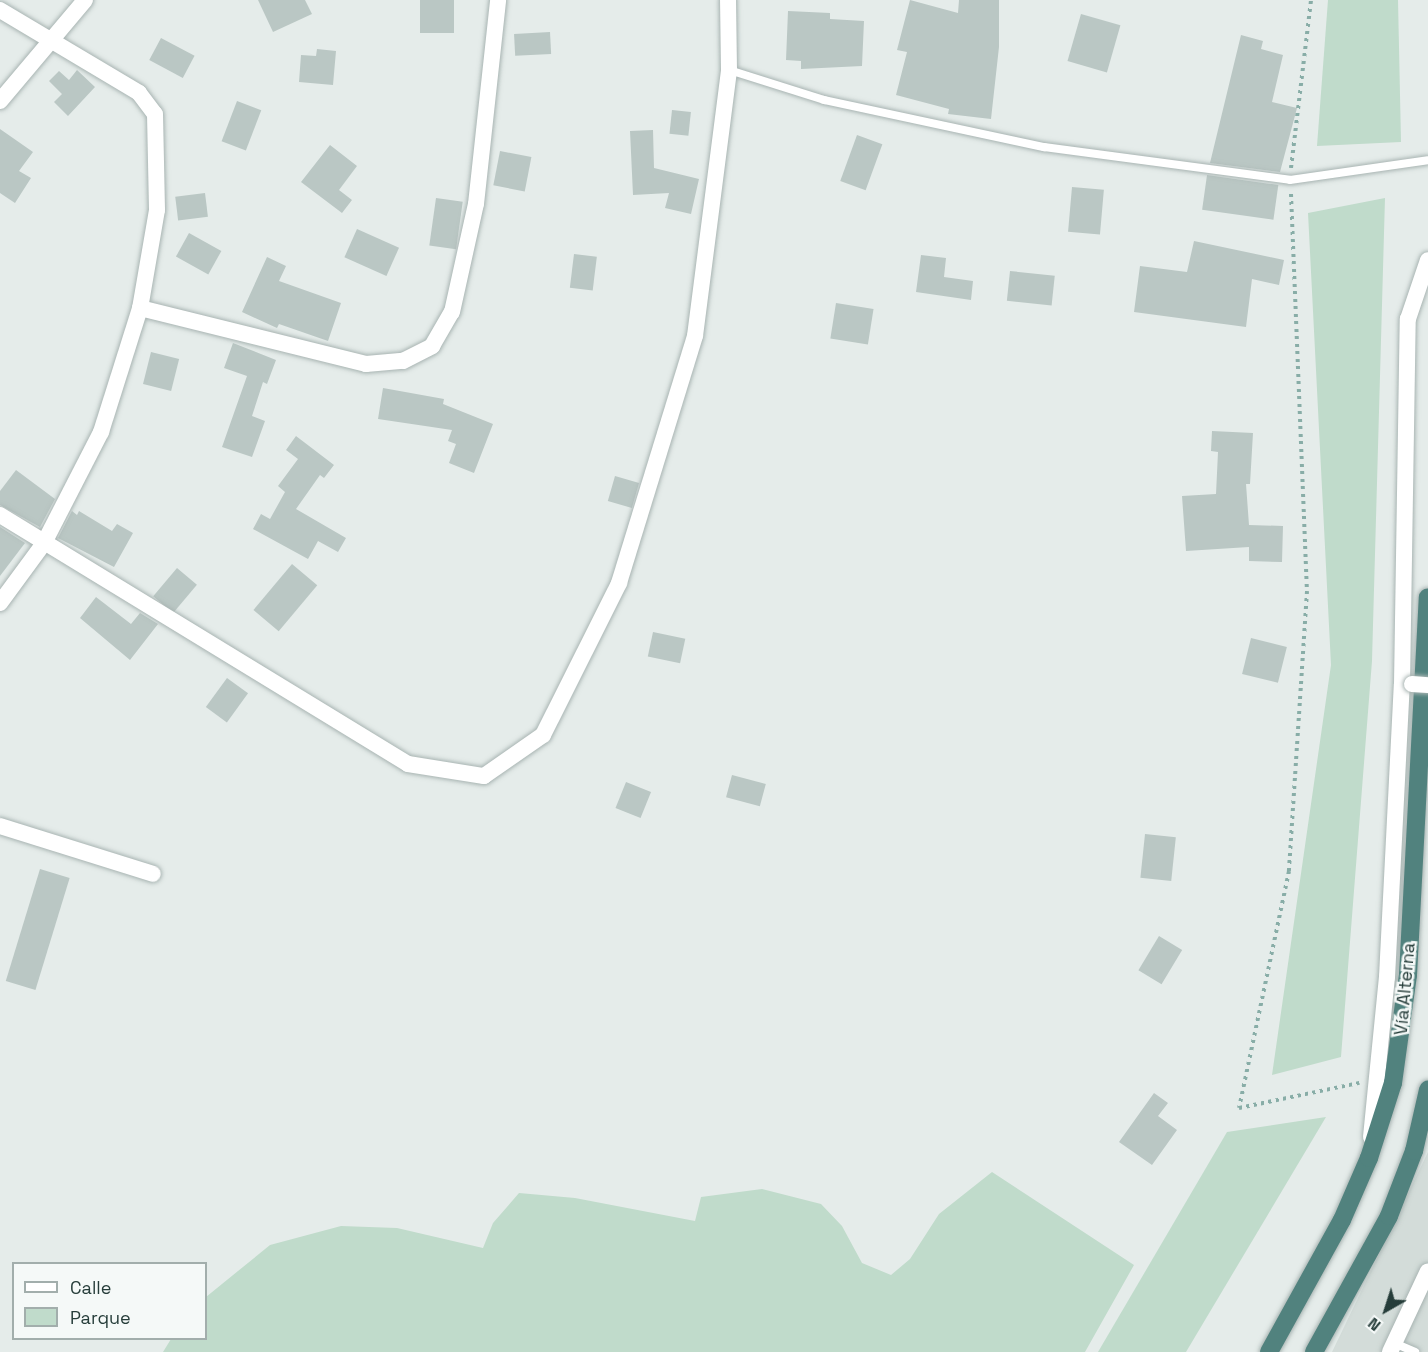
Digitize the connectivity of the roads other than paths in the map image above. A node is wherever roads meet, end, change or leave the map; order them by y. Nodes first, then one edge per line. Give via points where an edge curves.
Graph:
1 (85, 0) edge
2 (498, 0) edge
3 (728, 0) edge
4 (0, 10) edge
5 (53, 39) junction
6 (729, 70) junction
7 (0, 101) edge
8 (1428, 160) edge
9 (1428, 260) edge
10 (140, 308) junction
11 (0, 515) edge
12 (44, 543) junction
13 (1428, 598) edge
14 (0, 603) edge
15 (1414, 684) edge
16 (0, 826) edge
17 (153, 874) dead end
18 (1428, 1090) edge
19 (1369, 1158) junction
20 (1428, 1271) edge
21 (1392, 1348) edge
22 (1269, 1352) edge
23 (1314, 1352) edge
24 (1415, 1352) edge

1 - 5 street
2 - 10 street via 476,204 452,312 432,346 403,361 366,364
3 - 6 street
4 - 5 street
5 - 7 street
5 - 10 street via 139,93 155,114 157,210
6 - 8 lane via 824,99 1044,147 1290,180
6 - 12 street via 695,336 619,583 543,735 484,776 408,764
9 - 15 street via 1408,319
10 - 12 street via 101,432
11 - 12 street
12 - 14 street
13 - 19 highway, Vía Alterna via 1402,1034 1393,1083
15 - 19 street
16 - 17 street
18 - 23 highway via 1414,1151 1389,1215
19 - 22 highway, Vía Alterna via 1337,1230
20 - 21 street
21 - 24 lane

